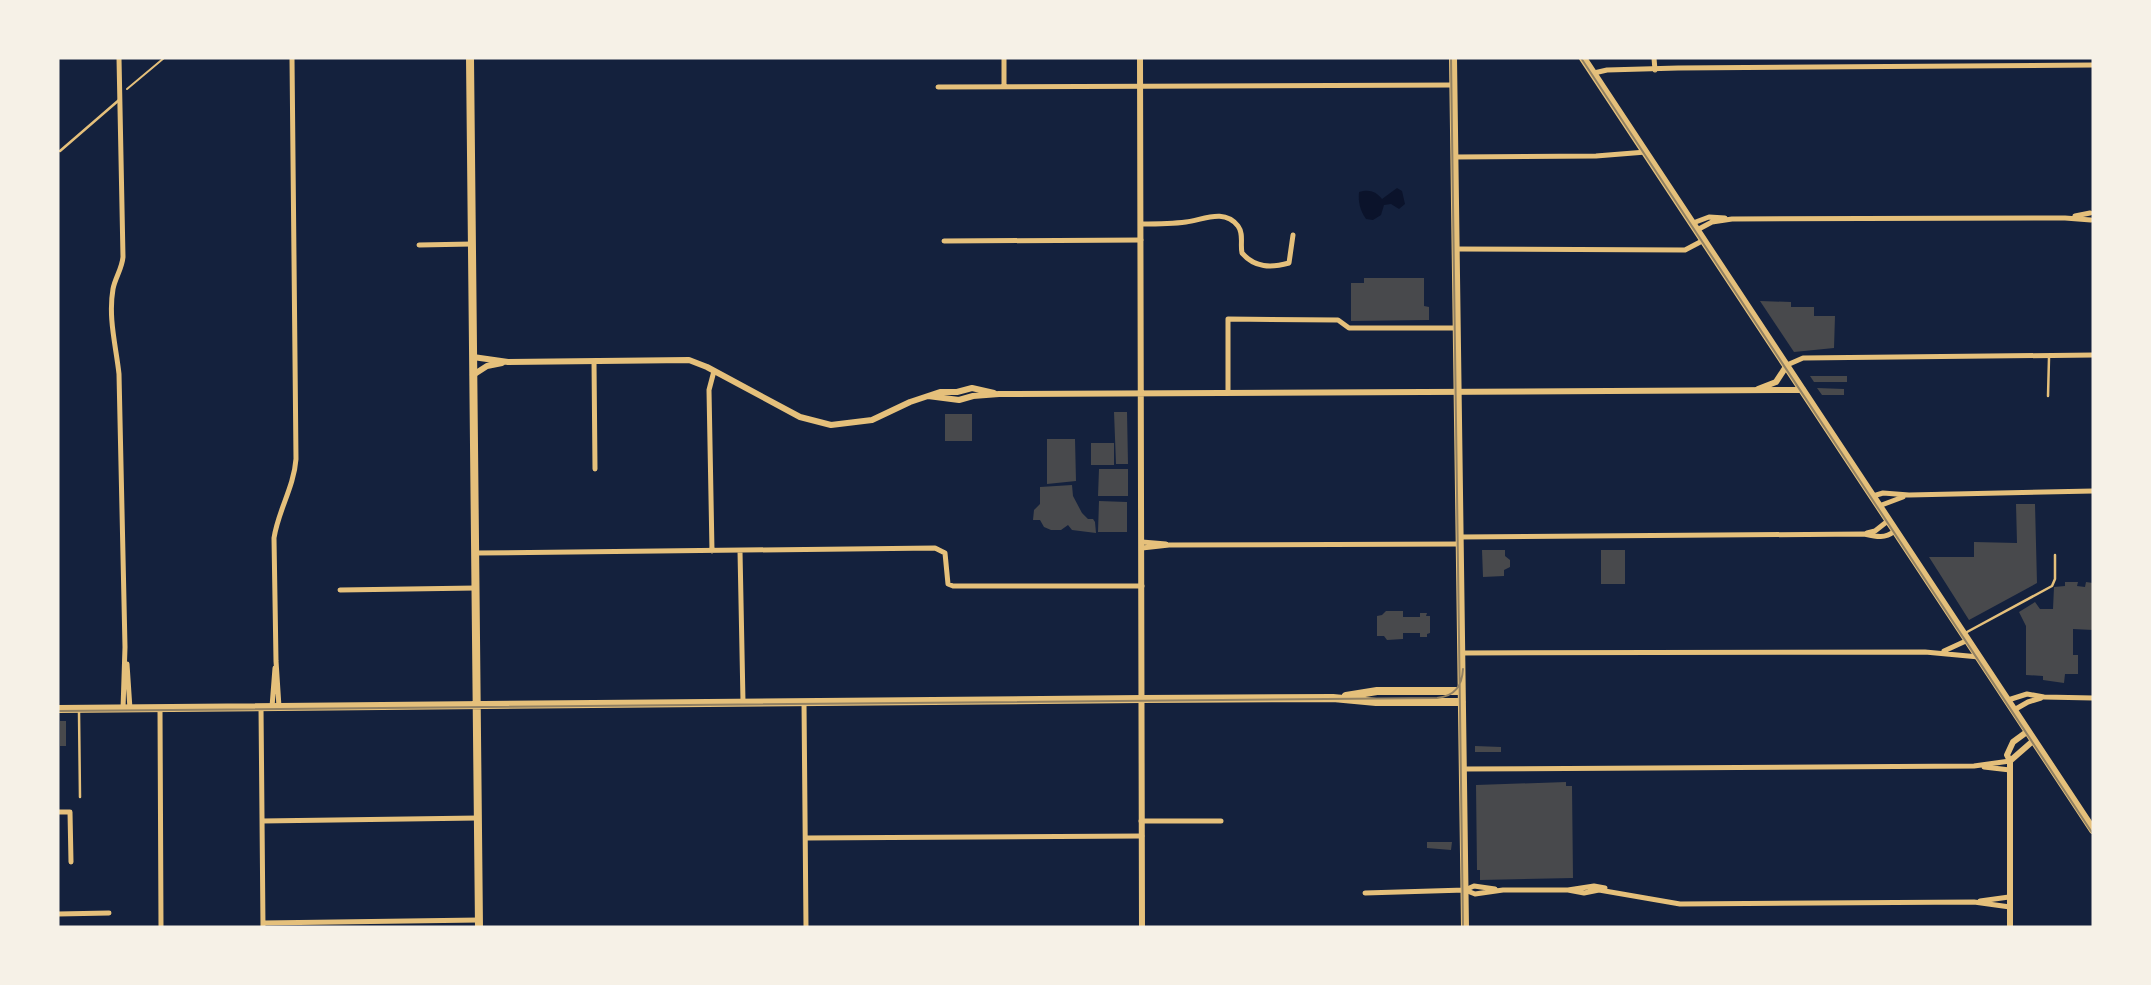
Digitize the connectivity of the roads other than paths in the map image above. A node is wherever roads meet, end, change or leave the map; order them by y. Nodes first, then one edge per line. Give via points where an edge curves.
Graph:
1 (119, 58) edge
2 (292, 58) edge
3 (470, 58) edge
4 (1004, 58) edge
5 (1140, 58) edge
6 (1453, 58) edge
7 (1583, 58) edge
8 (1654, 58) edge
9 (2093, 65) edge
10 (1655, 70) junction
11 (1594, 73) junction
12 (1454, 85) junction
13 (939, 87) dead end
14 (1004, 87) junction
15 (1140, 87) junction
16 (120, 100) junction
17 (60, 151) dead end
18 (1646, 152) junction
19 (1455, 157) junction
20 (2092, 216) edge
21 (1141, 224) junction
22 (1695, 226) junction
23 (1293, 234) dead end
24 (1141, 240) junction
25 (1704, 240) junction
26 (944, 241) dead end
27 (472, 244) junction
28 (419, 245) dead end
29 (1456, 249) junction
30 (1457, 328) junction
31 (2093, 355) edge
32 (2049, 356) junction
33 (473, 357) junction
34 (594, 361) junction
35 (508, 362) junction
36 (1787, 365) junction
37 (714, 371) junction
38 (473, 375) junction
39 (1803, 390) junction
40 (1458, 391) junction
41 (1753, 391) junction
42 (1228, 393) junction
43 (1142, 394) junction
44 (2048, 396) dead end
45 (596, 470) dead end
46 (2093, 491) edge
47 (1909, 495) junction
48 (1873, 496) junction
49 (1879, 506) junction
50 (1889, 520) junction
51 (1896, 530) junction
52 (1864, 534) junction
53 (1460, 540) junction
54 (1142, 545) junction
55 (712, 551) junction
56 (740, 551) junction
57 (476, 553) junction
58 (2055, 555) dead end
59 (1142, 586) junction
60 (476, 588) junction
61 (340, 590) dead end
62 (1966, 637) junction
63 (1941, 652) junction
64 (1461, 653) junction
65 (1979, 657) junction
66 (1461, 691) junction
67 (2044, 697) junction
68 (1333, 698) junction
69 (2093, 698) edge
70 (1142, 699) junction
71 (2008, 700) junction
72 (743, 702) junction
73 (804, 702) junction
74 (1462, 702) junction
75 (477, 705) junction
76 (261, 707) junction
77 (276, 707) junction
78 (160, 708) junction
79 (58, 709) edge
80 (79, 709) junction
81 (126, 709) junction
82 (2014, 710) junction
83 (2028, 731) junction
84 (2034, 740) junction
85 (2010, 761) junction
86 (1974, 766) junction
87 (1463, 769) junction
88 (2010, 770) junction
89 (80, 797) dead end
90 (58, 812) edge
91 (478, 818) junction
92 (262, 821) junction
93 (1141, 821) junction
94 (1221, 821) dead end
95 (2093, 830) edge
96 (1142, 836) junction
97 (806, 838) junction
98 (71, 862) dead end
99 (1465, 890) junction
100 (1365, 893) dead end
101 (2009, 897) junction
102 (1974, 902) junction
103 (2010, 907) junction
104 (110, 913) dead end
105 (58, 914) edge
106 (479, 924) edge
107 (263, 925) edge
108 (161, 927) edge
109 (806, 927) edge
110 (1142, 927) edge
111 (1465, 927) edge
112 (2010, 927) edge

1 - 16 street
2 - 77 street via 296,459 274,538
3 - 27 main road
4 - 14 street
5 - 15 street
6 - 12 main road
7 - 11 main road
8 - 10 street
9 - 10 street
10 - 11 street
11 - 18 main road
12 - 15 street
12 - 19 main road
13 - 14 street
14 - 15 street
15 - 21 street
16 - 17 lane
16 - 81 street via 123,257 113,291 113,331 119,374
18 - 19 street
18 - 22 main road
19 - 29 main road
20 - 22 street via 1709,217
21 - 23 street via 1221,216 1237,225 1242,253 1249,261 1275,267 1289,263
21 - 24 street
22 - 25 main road
24 - 26 street
24 - 43 street
25 - 29 street via 1685,250
25 - 36 main road
27 - 28 street
27 - 33 main road
29 - 30 main road
30 - 40 main road
30 - 42 street via 1349,328 1338,320 1228,319
31 - 32 street
32 - 36 street via 1803,358
32 - 44 lane
33 - 35 street
33 - 38 main road
34 - 35 street
34 - 37 street via 689,360
34 - 45 street
35 - 38 street via 487,366
36 - 39 main road
36 - 41 street via 1776,382
37 - 43 street via 800,416 831,425 872,420 928,396 954,400 999,394
37 - 55 street via 709,390
38 - 57 main road
39 - 41 street
39 - 48 main road
40 - 41 street
40 - 42 street
40 - 53 main road
42 - 43 street
43 - 54 street
46 - 47 street
47 - 48 street
47 - 49 street
48 - 49 main road
49 - 50 main road
50 - 51 main road
50 - 52 street
51 - 52 street via 1886,537
51 - 62 main road
52 - 53 street
53 - 54 street
53 - 64 main road
54 - 59 street
55 - 56 street
55 - 57 street
56 - 59 street via 938,549 946,556 948,584
56 - 72 street
57 - 60 main road
58 - 62 lane via 2052,586
59 - 70 street
60 - 61 street
60 - 75 main road
62 - 63 street
62 - 65 main road
63 - 64 street
63 - 65 street
64 - 66 main road
65 - 71 main road
66 - 68 main road via 1377,691
66 - 74 main road
67 - 69 street
67 - 71 street via 2027,694
67 - 82 street
68 - 70 main road
68 - 74 main road
70 - 73 main road
70 - 93 street
71 - 82 main road
72 - 73 main road
72 - 75 main road
73 - 97 street
74 - 87 main road
75 - 77 main road
75 - 91 main road
76 - 77 main road
76 - 78 main road
76 - 92 street
78 - 81 main road
78 - 108 street
79 - 80 main road
80 - 81 main road
80 - 89 lane
82 - 83 main road
83 - 84 main road
83 - 85 street via 2013,742 2007,755
84 - 85 street
84 - 95 main road
85 - 86 street
85 - 88 street
86 - 87 street
86 - 88 street
87 - 99 main road
88 - 101 street
90 - 98 street via 70,812
91 - 92 street
91 - 106 main road
92 - 107 street
93 - 94 street
93 - 96 street
96 - 97 street
96 - 110 street
97 - 109 street
99 - 100 street
99 - 102 street via 1475,894 1597,890 1691,904
99 - 111 main road
101 - 102 street
101 - 103 street
102 - 103 street
103 - 112 street
104 - 105 street
106 - 107 street

